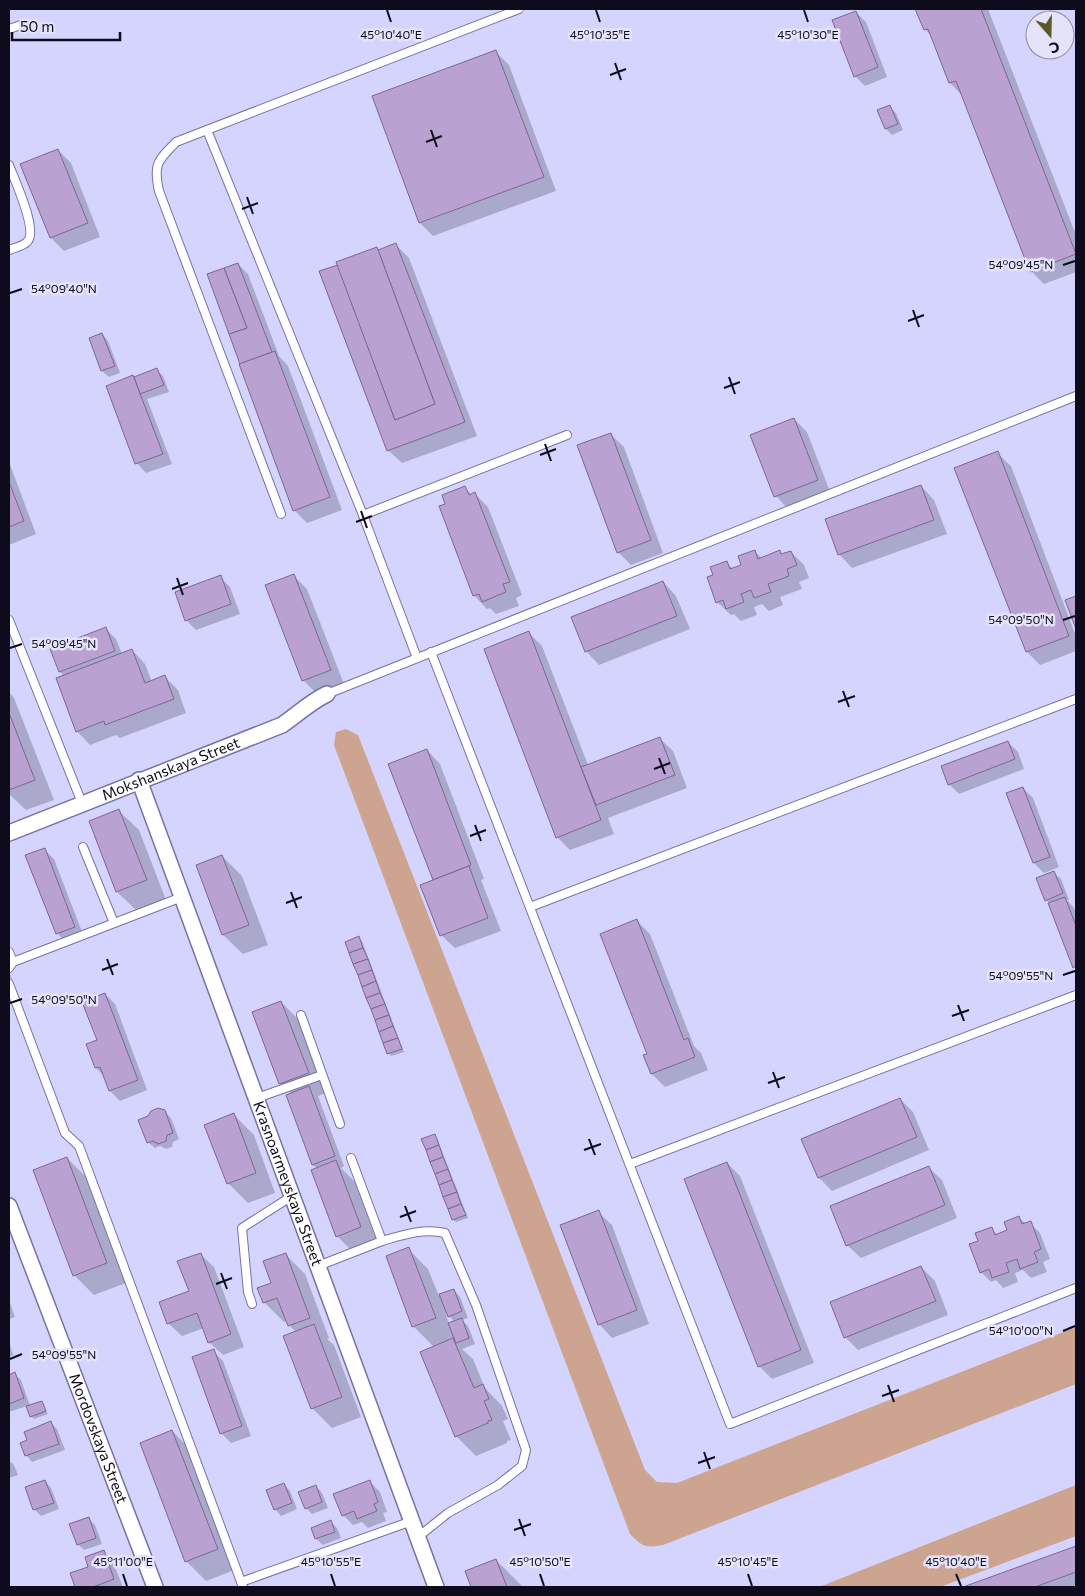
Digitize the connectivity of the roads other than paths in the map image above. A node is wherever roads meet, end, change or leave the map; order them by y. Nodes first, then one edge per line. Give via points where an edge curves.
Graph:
1 (519, 9) edge
2 (21, 25) dead end
3 (9, 30) edge
4 (207, 130) junction
5 (9, 165) edge
6 (9, 250) edge
7 (1076, 396) edge
8 (567, 435) dead end
9 (281, 514) dead end
10 (363, 515) junction
11 (9, 620) edge
12 (431, 652) junction
13 (417, 658) junction
14 (327, 694) joint
15 (1076, 699) edge
16 (139, 780) junction
17 (82, 803) junction
18 (9, 832) edge
19 (84, 846) dead end
20 (182, 897) junction
21 (530, 907) junction
22 (114, 923) junction
23 (9, 952) edge
24 (11, 965) edge
25 (9, 984) edge
26 (1076, 995) edge
27 (301, 1015) dead end
28 (322, 1075) junction
29 (256, 1098) junction
30 (340, 1124) dead end
31 (350, 1158) dead end
32 (630, 1164) junction
33 (292, 1196) junction
34 (9, 1206) edge
35 (382, 1241) junction
36 (318, 1266) junction
37 (1076, 1288) edge
38 (252, 1304) dead end
39 (412, 1521) junction
40 (418, 1537) junction
41 (242, 1584) edge
42 (155, 1587) edge
43 (436, 1587) edge

1 - 4 lane
2 - 3 lane
4 - 9 lane via 176,142 160,160 155,175 158,191
4 - 10 lane
5 - 6 lane via 31,236 26,243
7 - 12 lane
8 - 10 lane
10 - 13 lane
11 - 17 lane
12 - 13 lane
12 - 21 lane
13 - 14 lane
14 - 16 street, Mokshanskaya Street via 313,700 282,725
15 - 21 lane
16 - 17 street, Mokshanskaya Street
16 - 20 street, Krasnoarmeyskaya Street
17 - 18 street, Mokshanskaya Street
19 - 22 lane
20 - 22 lane
20 - 29 street, Krasnoarmeyskaya Street
21 - 32 lane
22 - 24 lane
23 - 24 lane
25 - 41 lane via 65,1133 79,1146
26 - 32 lane
27 - 28 lane
28 - 29 lane
28 - 30 lane
29 - 33 street, Krasnoarmeyskaya Street
31 - 35 lane
32 - 37 lane via 730,1424
33 - 36 street, Krasnoarmeyskaya Street
33 - 38 lane via 242,1228
34 - 42 street, Mordovskaya Street
35 - 36 lane
35 - 40 lane via 432,1230 445,1233 476,1305 526,1450 522,1466 498,1485 448,1513
36 - 39 street, Krasnoarmeyskaya Street
39 - 40 street, Krasnoarmeyskaya Street
39 - 41 lane
40 - 43 street, Krasnoarmeyskaya Street

